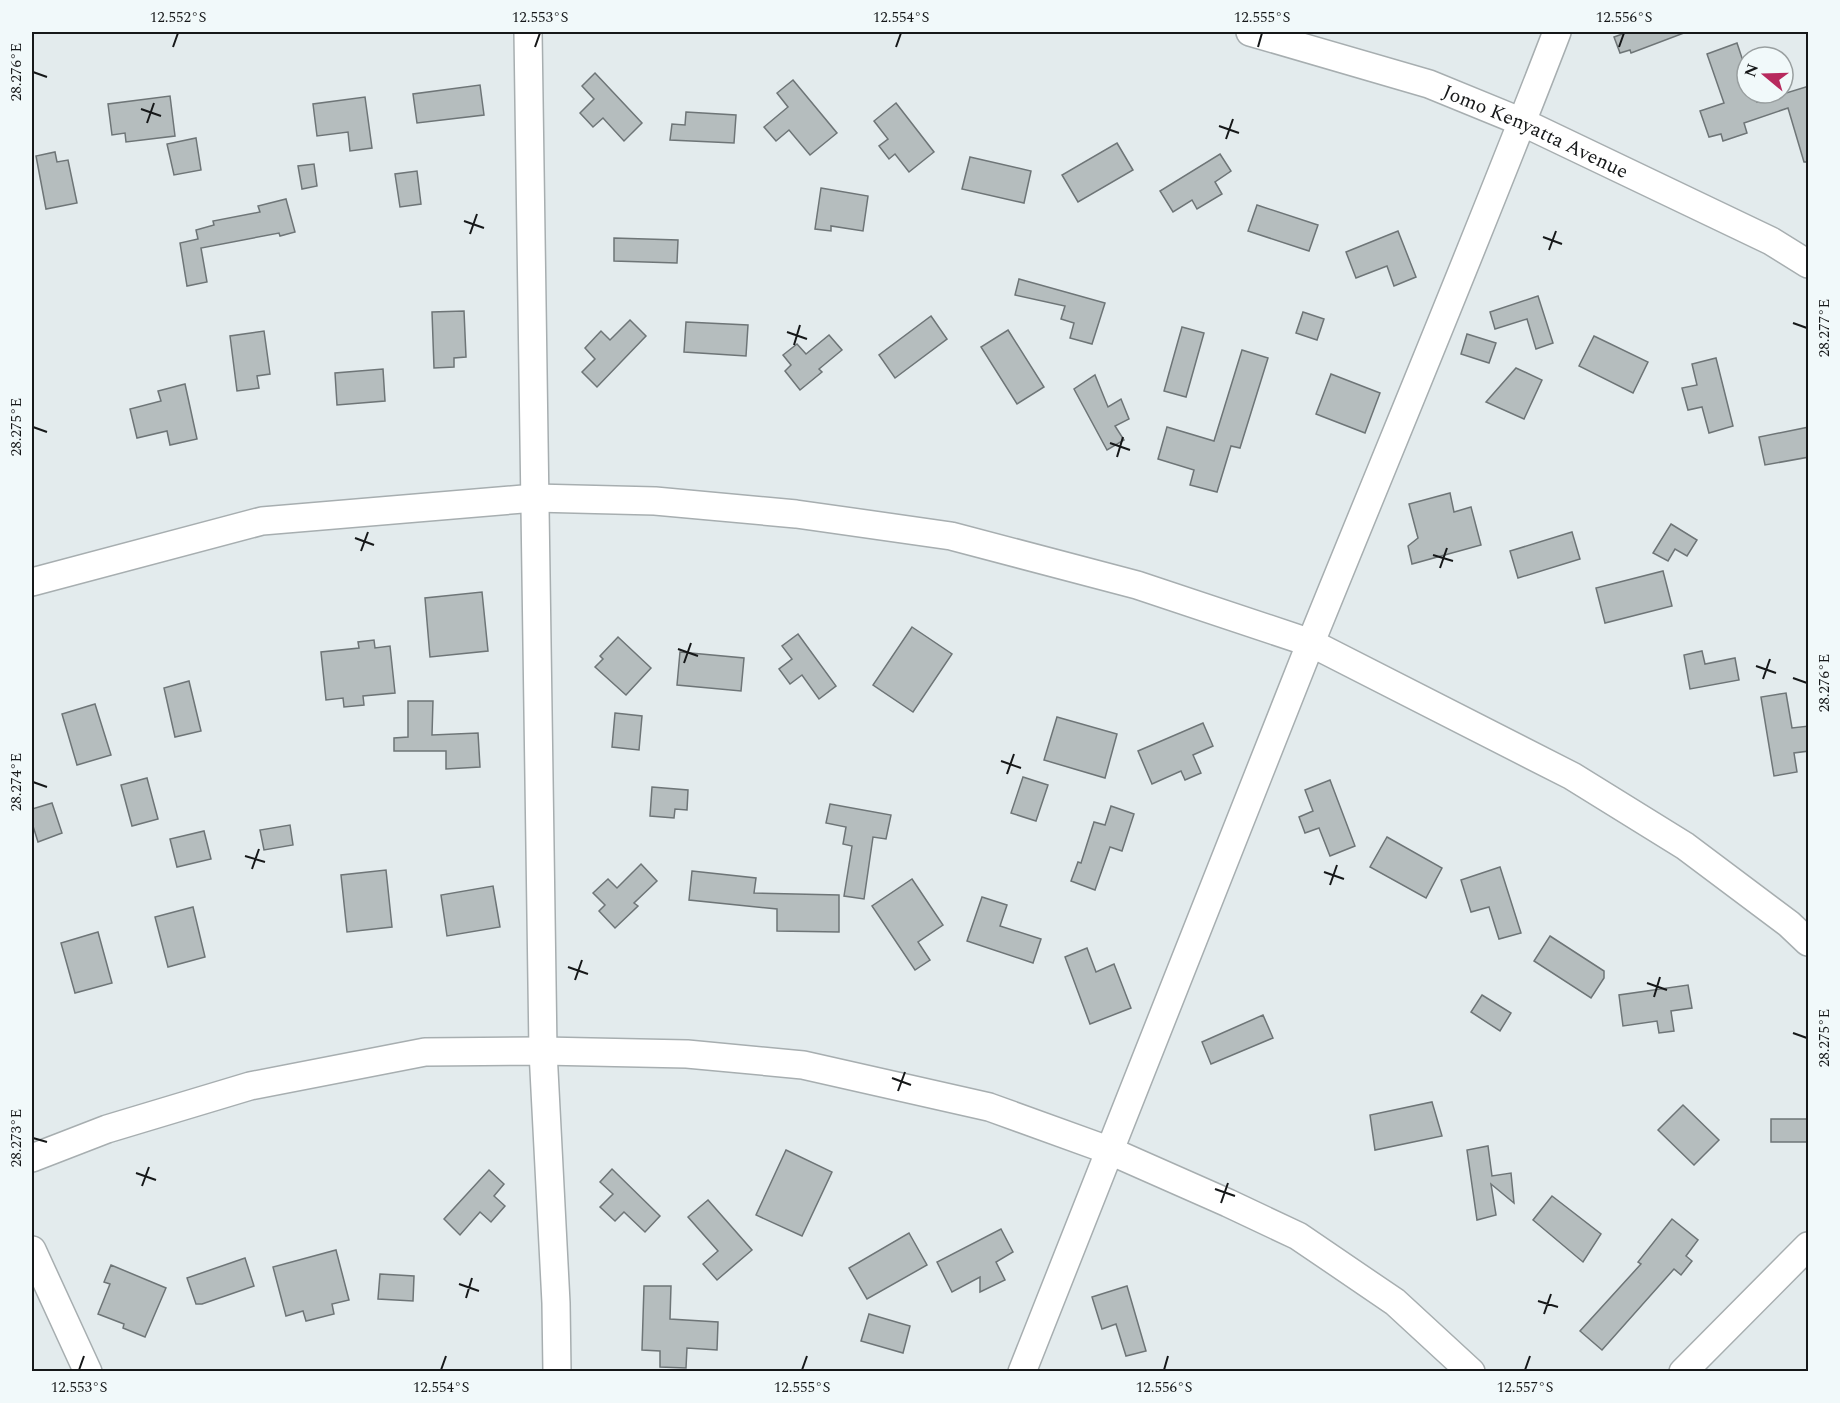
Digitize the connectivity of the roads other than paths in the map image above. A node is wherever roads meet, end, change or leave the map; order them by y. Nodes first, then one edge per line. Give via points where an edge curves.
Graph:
1 (528, 32) edge
2 (1250, 32) edge
3 (1557, 32) edge
4 (1522, 122) junction
5 (1809, 264) edge
6 (535, 498) junction
7 (32, 582) edge
8 (1311, 643) junction
9 (1809, 942) edge
10 (543, 1051) junction
11 (1108, 1150) junction
12 (32, 1158) edge
13 (1809, 1246) edge
14 (32, 1251) edge
15 (88, 1371) edge
16 (557, 1371) edge
17 (1022, 1371) edge
18 (1471, 1371) edge
19 (1683, 1371) edge

1 - 6 street
2 - 4 street, Jomo Kenyatta Avenue via 1430,84
3 - 4 street
4 - 5 street, Jomo Kenyatta Avenue
4 - 8 street
6 - 7 street via 262,521
6 - 8 street via 655,501 784,512 951,536 1137,585
6 - 10 street
8 - 9 street via 1572,776 1685,846
8 - 11 street
10 - 11 street via 687,1054 803,1065 988,1107
10 - 12 street via 425,1052 250,1086 107,1129
10 - 16 street
11 - 17 street
11 - 18 street via 1298,1236 1395,1302
13 - 19 street
14 - 15 street

